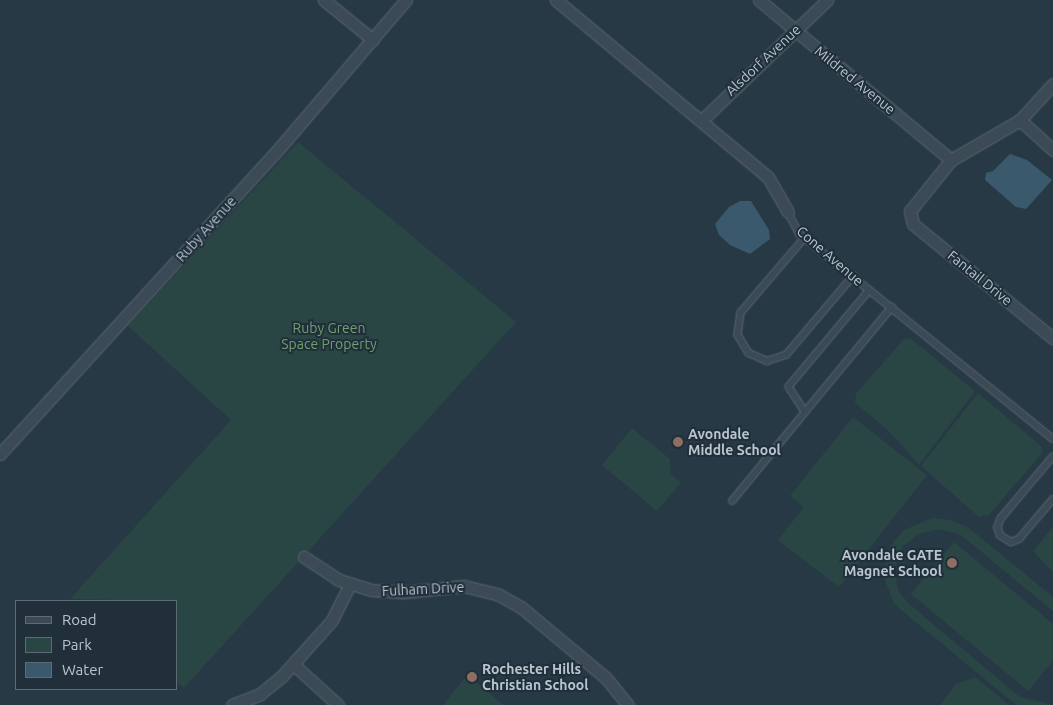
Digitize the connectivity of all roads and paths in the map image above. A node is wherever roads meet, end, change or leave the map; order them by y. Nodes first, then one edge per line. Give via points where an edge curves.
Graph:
1 (324, 0) edge
2 (406, 0) edge
3 (556, 0) edge
4 (759, 0) edge
5 (827, 0) edge
6 (795, 30) junction
7 (373, 40) junction
8 (1053, 84) edge
9 (1020, 120) junction
10 (701, 121) junction
11 (1053, 150) edge
12 (951, 160) junction
13 (788, 212) joint
14 (805, 238) junction
15 (853, 276) junction
16 (870, 290) junction
17 (892, 307) junction
18 (1053, 338) edge
19 (805, 412) junction
20 (1053, 439) edge
21 (0, 454) edge
22 (1053, 457) edge
23 (1053, 499) edge
24 (732, 501) dead end
25 (304, 557) dead end
26 (350, 584) junction
27 (293, 664) junction
28 (232, 705) edge
29 (338, 705) edge
30 (628, 705) edge

1 - 7 street
2 - 7 street, Ruby Avenue
3 - 10 street, Cone Avenue
4 - 6 street, Mildred Avenue
5 - 6 street, Alsdorf Avenue
6 - 10 street, Alsdorf Avenue
6 - 12 street, Mildred Avenue
7 - 21 street, Ruby Avenue via 276,152
8 - 9 street
9 - 11 street
9 - 12 street
10 - 13 street, Cone Avenue via 768,177
12 - 18 street, Fantail Drive via 911,207 913,224
13 - 14 lane, Cone Avenue
14 - 15 lane, Cone Avenue
14 - 15 lane via 742,313 738,335 749,353 767,360 786,356
15 - 16 lane, Cone Avenue
16 - 17 lane, Cone Avenue
16 - 19 lane via 789,387
17 - 19 lane
17 - 20 lane, Cone Avenue
19 - 24 lane
22 - 23 lane via 1001,519 1000,535 1011,542 1019,540
25 - 26 street, Fulham Drive via 325,573
26 - 27 street via 332,620
26 - 30 street, Fulham Drive via 392,592 464,586 499,595 522,608 606,678
27 - 28 street via 272,685
27 - 29 street

